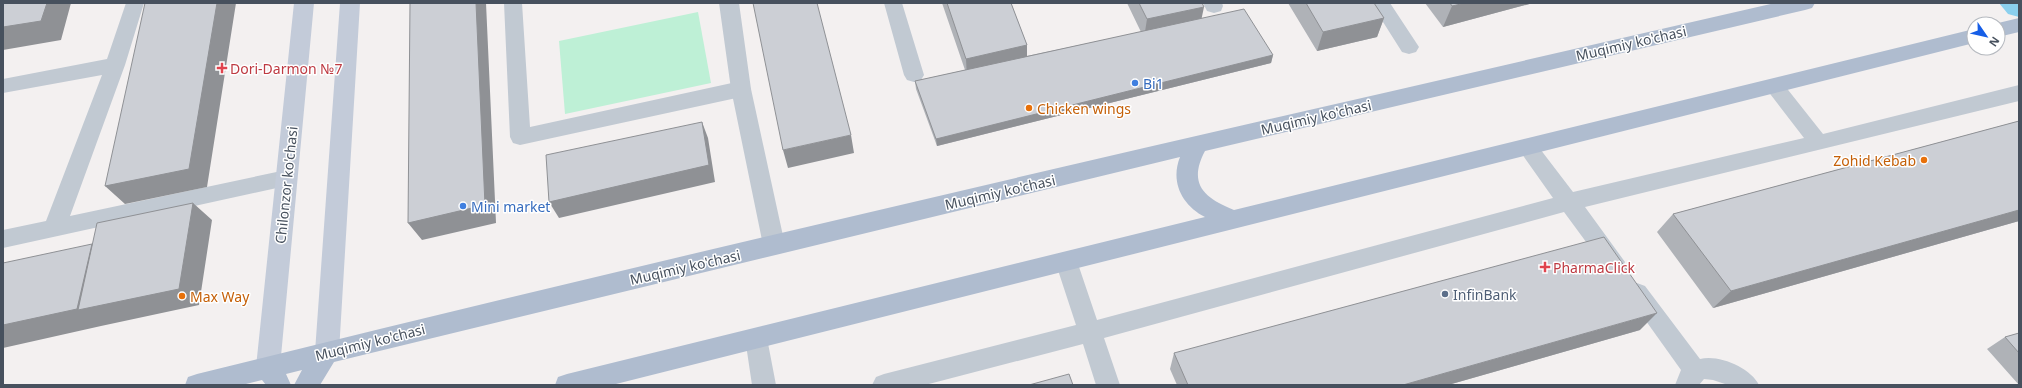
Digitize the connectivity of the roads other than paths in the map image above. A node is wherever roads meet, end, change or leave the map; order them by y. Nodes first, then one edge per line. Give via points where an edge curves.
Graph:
1 (135, 3) edge
2 (304, 3) edge
3 (350, 3) edge
4 (513, 3) edge
5 (728, 3) edge
6 (893, 3) edge
7 (1380, 3) edge
8 (1805, 3) edge
9 (1966, 38) edge
10 (1409, 47) dead end
11 (115, 65) junction
12 (914, 75) dead end
13 (3, 86) edge
14 (1774, 86) junction
15 (740, 89) junction
16 (2019, 93) edge
17 (1198, 144) junction
18 (1819, 144) junction
19 (1527, 147) junction
20 (286, 178) junction
21 (1570, 202) junction
22 (1234, 220) junction
23 (54, 229) junction
24 (3, 239) edge
25 (774, 245) junction
26 (1066, 261) junction
27 (1090, 332) junction
28 (756, 338) junction
29 (327, 352) junction
30 (1691, 378) edge
31 (271, 379) edge
32 (197, 385) edge
33 (306, 385) edge
34 (325, 385) edge
35 (566, 385) edge
36 (764, 385) edge
37 (884, 385) edge
38 (1108, 385) edge
39 (1747, 385) edge

1 - 11 lane
2 - 20 main road, Chilonzor ko'chasi
3 - 29 main road
4 - 15 lane via 520,136
5 - 15 street
6 - 12 lane
7 - 10 lane
8 - 17 main road, Muqimiy ko'chasi
9 - 14 main road
11 - 13 lane
11 - 23 lane
14 - 18 lane
14 - 19 main road
15 - 25 street
16 - 18 lane
17 - 22 main road via 1186,165 1189,188 1204,207
17 - 25 main road, Muqimiy ko'chasi
18 - 21 lane
19 - 21 lane
19 - 22 main road
20 - 23 lane
20 - 31 main road, Chilonzor ko'chasi
21 - 27 lane
21 - 30 lane
22 - 26 main road
23 - 24 lane
25 - 29 main road, Muqimiy ko'chasi
26 - 27 lane
26 - 28 main road
27 - 37 lane
27 - 38 lane
28 - 35 main road
28 - 36 lane
29 - 31 main road, Muqimiy ko'chasi
29 - 33 main road
29 - 34 main road
30 - 39 lane via 1709,368 1726,371
31 - 32 main road, Muqimiy ko'chasi

